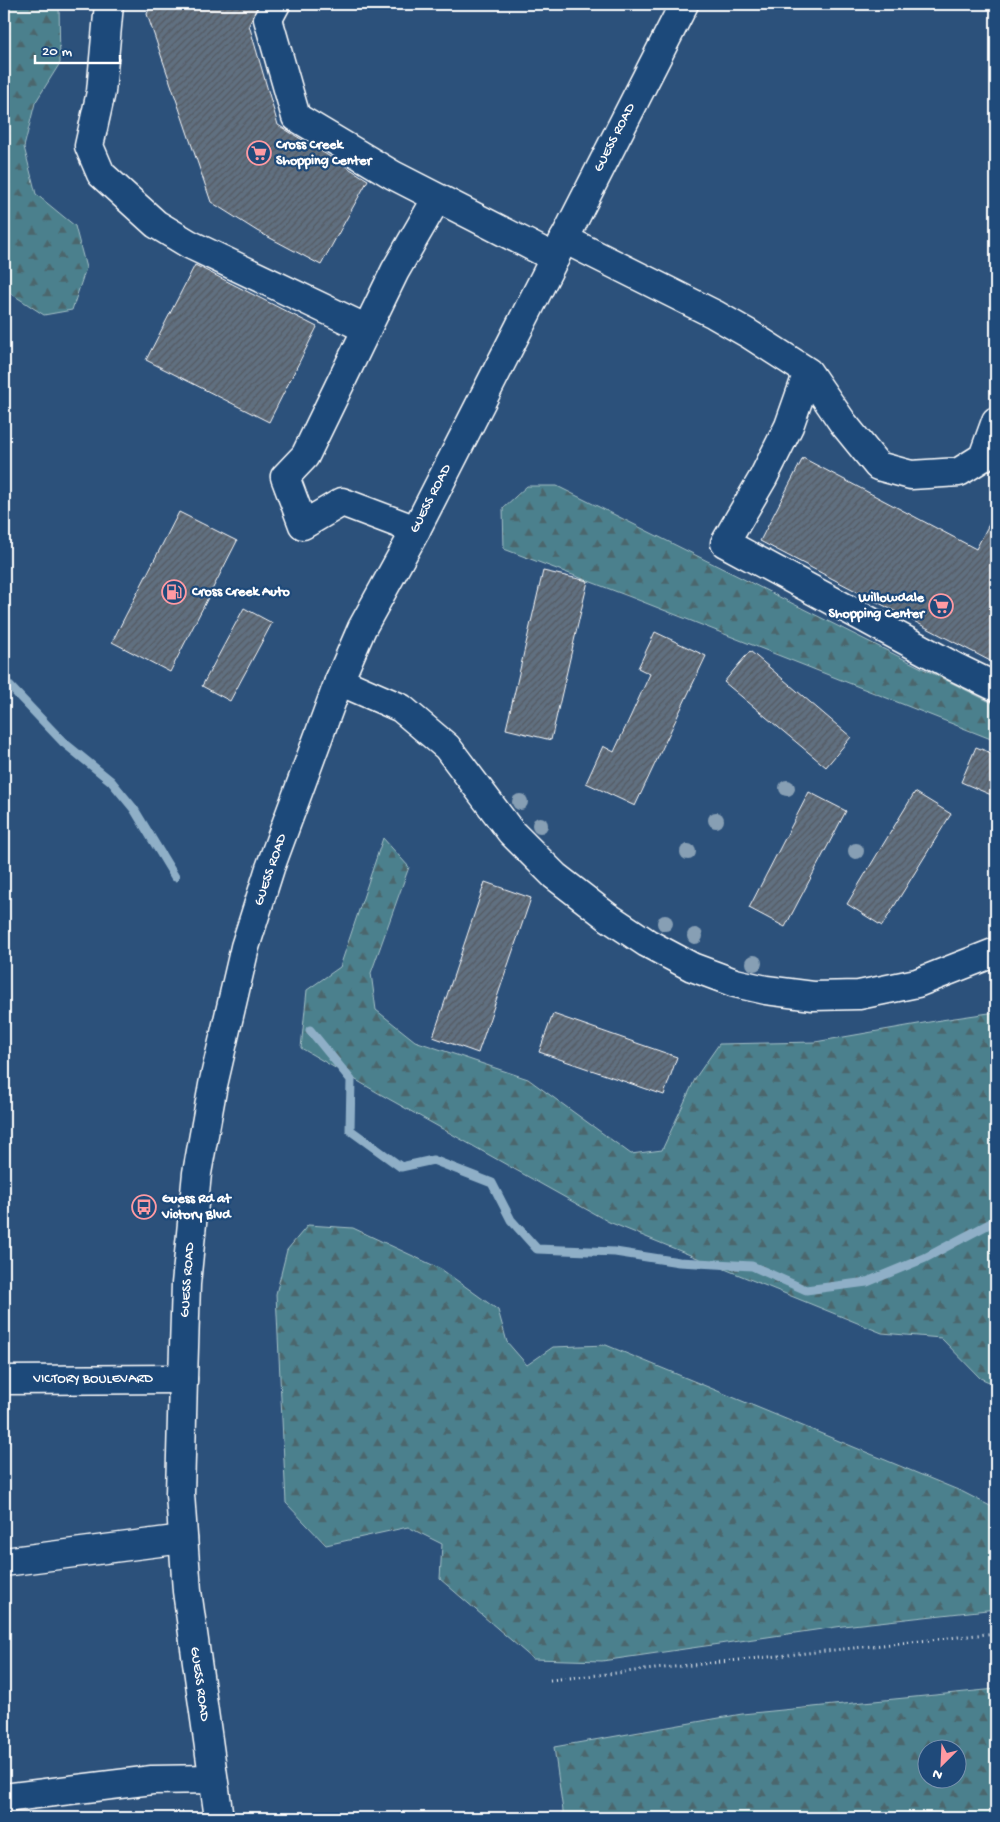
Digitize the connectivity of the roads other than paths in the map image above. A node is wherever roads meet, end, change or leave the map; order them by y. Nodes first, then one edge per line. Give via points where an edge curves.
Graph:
1 (108, 4) edge
2 (276, 4) edge
3 (684, 4) edge
4 (437, 198) junction
5 (559, 248) junction
6 (367, 329) junction
7 (808, 372) junction
8 (996, 421) edge
9 (416, 530) junction
10 (339, 681) junction
11 (996, 687) edge
12 (996, 952) edge
13 (183, 1379) junction
14 (4, 1380) edge
15 (183, 1539) junction
16 (4, 1562) edge
17 (212, 1779) junction
18 (4, 1798) edge
19 (219, 1818) edge

1 - 6 main road via 101,92 89,146 101,174 156,224 189,244
2 - 4 main road via 268,19 296,117
3 - 5 main road, GUESS ROAD
4 - 5 main road
4 - 6 main road via 395,271
5 - 7 main road via 714,314
5 - 9 main road, GUESS ROAD
6 - 9 main road via 305,456 285,477 303,526 342,502
7 - 8 main road via 878,466 911,475 959,472 982,457
7 - 11 main road via 789,426 725,543
9 - 10 main road, GUESS ROAD via 362,628
10 - 12 main road via 401,708 447,747 508,828 555,876 647,943 698,970 766,990 813,996 859,995 917,982
10 - 13 main road, GUESS ROAD via 245,947 213,1085 197,1173 186,1284
13 - 14 main road, VICTORY BOULEVARD
13 - 15 main road, GUESS ROAD via 180,1494
15 - 16 main road
15 - 17 main road, GUESS ROAD via 186,1591
17 - 18 main road via 152,1780
17 - 19 main road, GUESS ROAD

